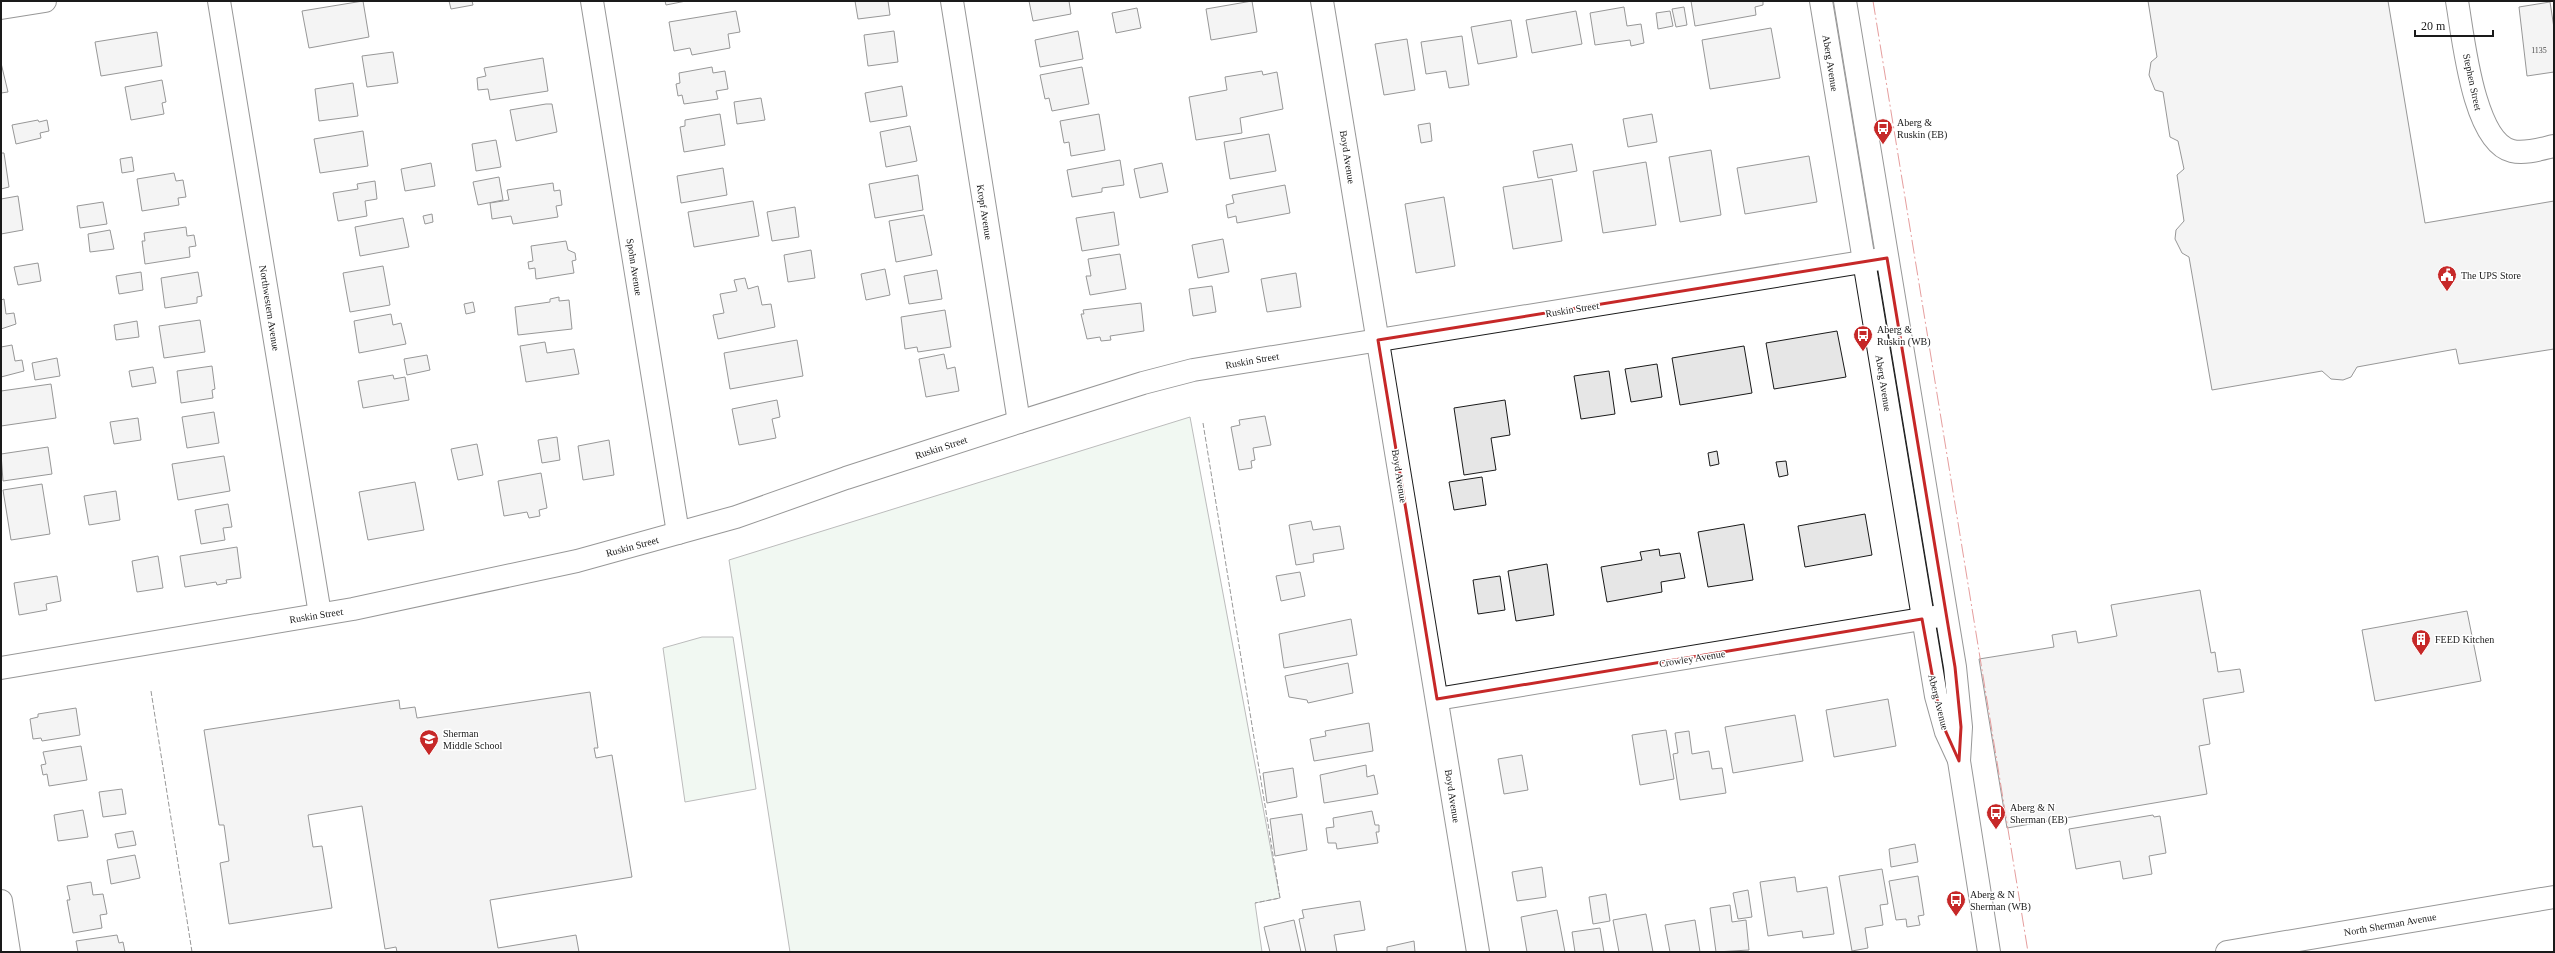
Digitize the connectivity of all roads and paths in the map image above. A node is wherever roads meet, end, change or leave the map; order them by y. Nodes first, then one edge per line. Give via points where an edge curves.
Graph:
1 (45, 1) edge
2 (219, 1) edge
3 (592, 1) edge
4 (952, 1) edge
5 (1322, 1) edge
6 (1821, 1) edge
7 (1845, 1) edge
8 (2457, 1) edge
9 (1, 8) edge
10 (2554, 146) edge
11 (1887, 258) junction
12 (1864, 262) junction
13 (1378, 340) junction
14 (1019, 422) junction
15 (678, 533) junction
16 (320, 614) junction
17 (1946, 615) junction
18 (1922, 620) junction
19 (1, 668) edge
20 (1437, 699) junction
21 (1959, 761) junction
22 (2554, 897) edge
23 (1, 901) edge
24 (9, 952) edge
25 (1478, 952) edge
26 (1989, 952) edge
27 (2227, 952) edge

1 - 9 street
2 - 16 street, Northwestern Avenue
3 - 15 street, Spohn Avenue
4 - 14 street, Kropf Avenue
5 - 13 street, Boyd Avenue
6 - 12 street, Aberg Avenue
7 - 11 street, Aberg Avenue
8 - 10 street, Stephen Street via 2475,101 2481,117 2499,144 2511,151
11 - 12 street, Ruskin Street
11 - 17 street, Aberg Avenue
12 - 13 street, Ruskin Street
12 - 18 street, Aberg Avenue
13 - 14 street, Ruskin Street via 1194,370 1143,383
13 - 20 street, Boyd Avenue
14 - 15 street, Ruskin Street via 736,517
15 - 16 street, Ruskin Street via 577,561
16 - 19 street, Ruskin Street
17 - 18 street, Crowley Avenue
17 - 21 street, Aberg Avenue via 1959,691
18 - 20 street, Crowley Avenue
18 - 21 street, Aberg Avenue via 1936,696 1946,732
20 - 25 street, Boyd Avenue
21 - 26 street, Aberg Avenue
22 - 27 street, North Sherman Avenue
23 - 24 street

